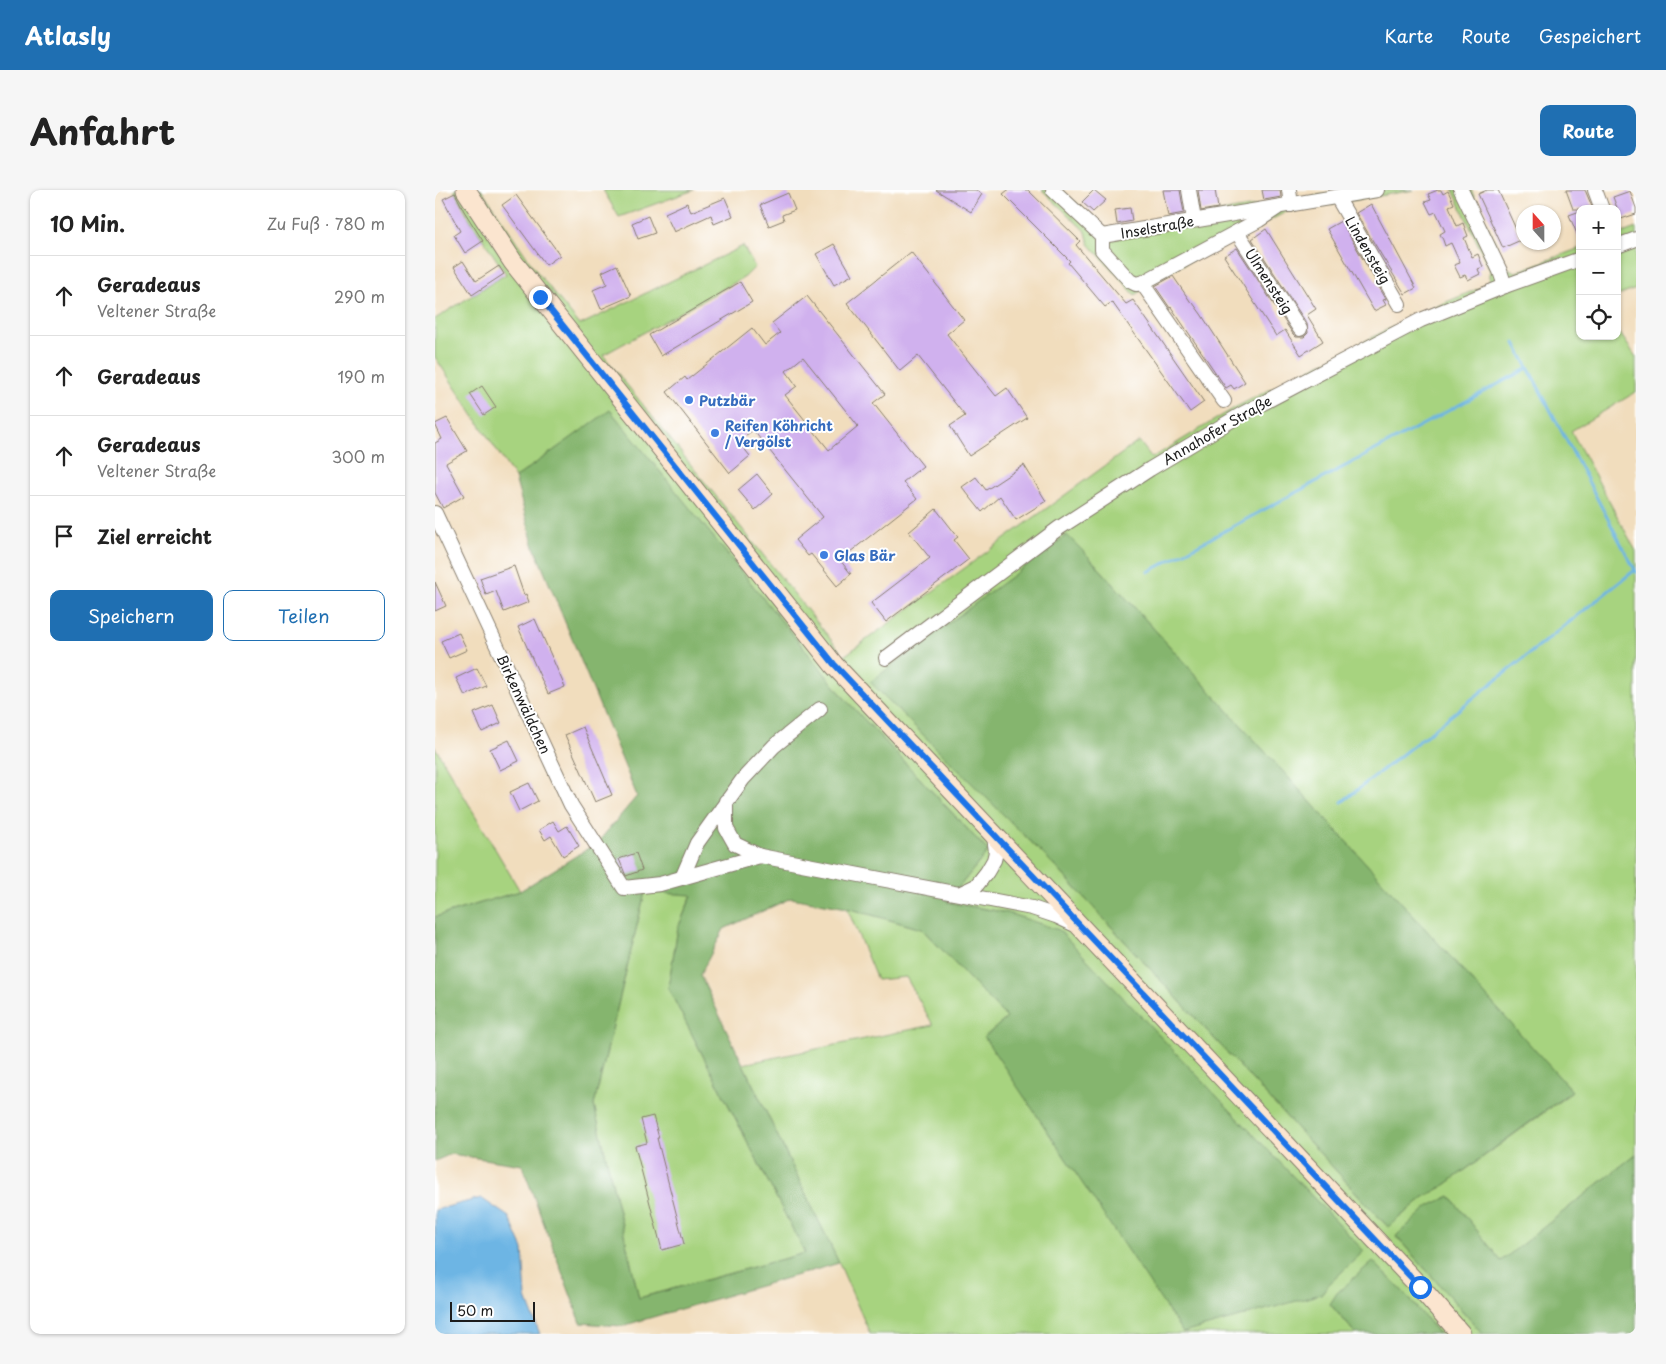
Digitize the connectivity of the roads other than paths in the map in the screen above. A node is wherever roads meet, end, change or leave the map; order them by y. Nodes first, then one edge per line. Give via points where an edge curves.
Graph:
1 (466, 190) edge
2 (1053, 190) edge
3 (1189, 190) edge
4 (1289, 190) edge
5 (1377, 190) edge
6 (1461, 190) edge
7 (1595, 190) edge
8 (1337, 197) junction
9 (1601, 205) edge
10 (1286, 206) junction
11 (1194, 220) junction
12 (1237, 232) junction
13 (1102, 236) junction
14 (1636, 239) edge
15 (1621, 245) edge
16 (1576, 261) edge
17 (1142, 283) junction
18 (1505, 286) junction
19 (1399, 304) dead end
20 (1301, 329) dead end
21 (1224, 401) dead end
22 (435, 513) edge
23 (885, 658) dead end
24 (820, 709) dead end
25 (726, 801) junction
26 (994, 836) junction
27 (760, 856) junction
28 (682, 878) junction
29 (961, 893) junction
30 (1085, 931) junction
31 (1461, 1334) edge

1 - 26 main road via 513,262 828,657
2 - 13 street
3 - 11 street
4 - 10 street
5 - 8 street, Inselstraße
6 - 18 street
7 - 9 street
8 - 10 street, Inselstraße
8 - 19 street, Lindensteig
10 - 11 street, Inselstraße
10 - 12 street, Inselstraße
11 - 13 street, Inselstraße
12 - 17 street, Inselstraße
12 - 20 street, Ulmensteig
13 - 17 street, Inselstraße via 1102,250 1130,281
14 - 15 street
16 - 18 street, Annahofer Straße
17 - 21 street, Inselstraße
18 - 23 street, Annahofer Straße via 1421,320 1217,428 1059,528
22 - 28 street, Birkenwäldchen via 571,805 624,888
24 - 25 street via 774,746
25 - 27 street via 726,828 735,844
25 - 28 street via 697,843
26 - 29 street via 997,848 991,866 975,886
26 - 30 main road
27 - 28 street
27 - 29 street
29 - 30 street via 1032,908
30 - 31 main road

